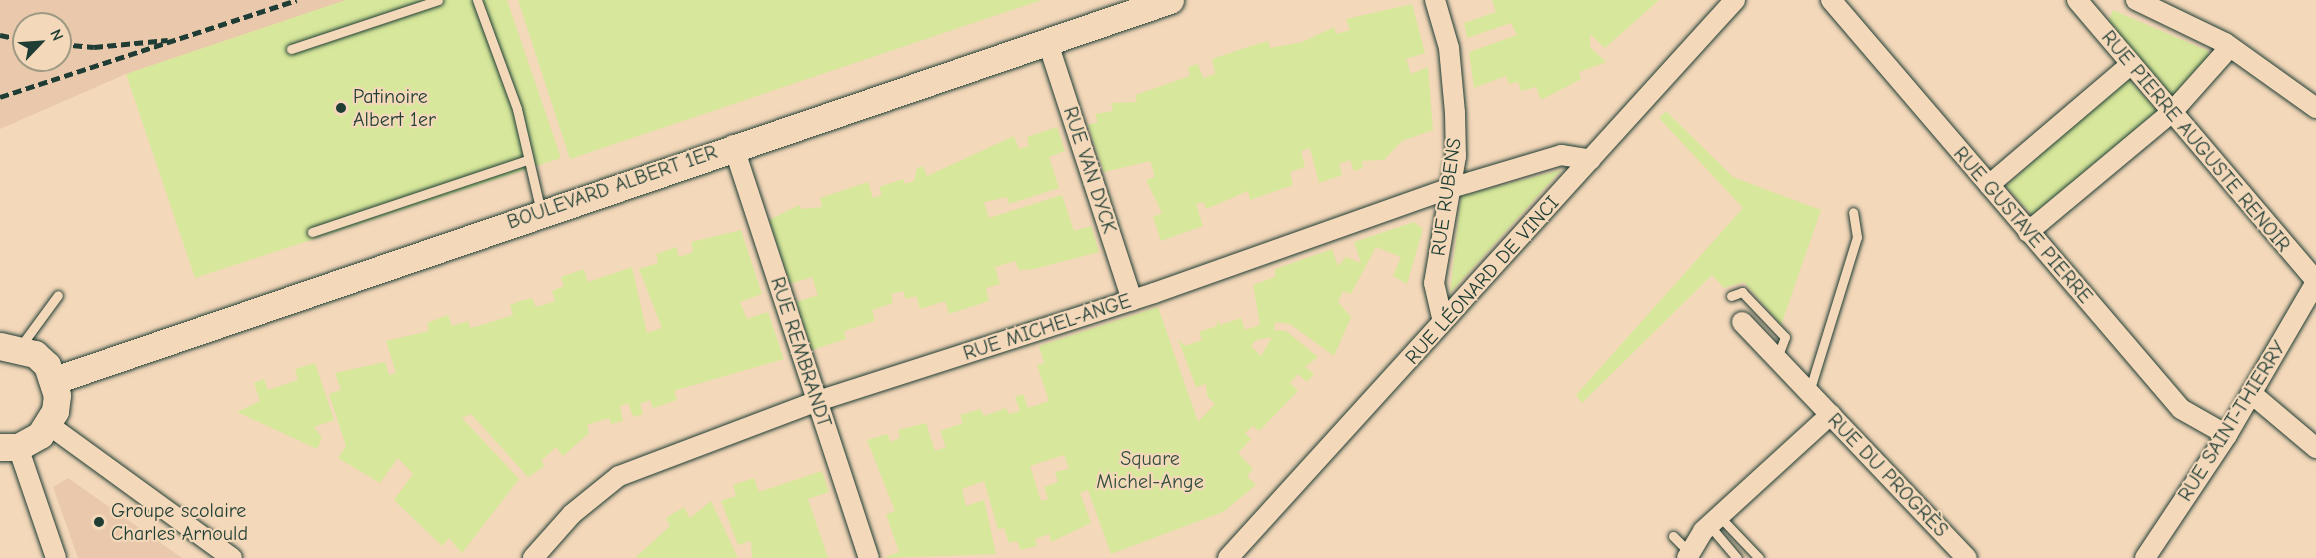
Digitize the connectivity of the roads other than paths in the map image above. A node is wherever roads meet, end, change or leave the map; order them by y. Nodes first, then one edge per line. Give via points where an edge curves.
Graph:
1 (438, 0) edge
2 (477, 0) edge
3 (1170, 0) edge
4 (1435, 0) edge
5 (1735, 0) edge
6 (1831, 0) edge
7 (2077, 0) edge
8 (2136, 0) edge
9 (1047, 40) junction
10 (2230, 47) junction
11 (291, 49) dead end
12 (2131, 64) junction
13 (2316, 108) edge
14 (2172, 112) junction
15 (733, 145) junction
16 (527, 160) junction
17 (1591, 160) junction
18 (1989, 185) junction
19 (1451, 188) junction
20 (541, 212) junction
21 (1853, 212) dead end
22 (312, 232) dead end
23 (2028, 232) junction
24 (2316, 282) edge
25 (58, 295) dead end
26 (1731, 296) dead end
27 (1132, 300) junction
28 (1443, 321) junction
29 (1742, 322) dead end
30 (10, 347) edge
31 (1777, 358) junction
32 (55, 380) junction
33 (1809, 392) junction
34 (2252, 394) junction
35 (818, 401) junction
36 (1831, 414) junction
37 (49, 425) junction
38 (2227, 435) junction
39 (9, 447) edge
40 (2316, 448) edge
41 (1714, 521) junction
42 (1673, 536) dead end
43 (1688, 555) edge
44 (52, 557) edge
45 (232, 558) edge
46 (532, 558) edge
47 (869, 558) edge
48 (1228, 558) edge
49 (1737, 558) edge
50 (1759, 558) edge
51 (1967, 558) edge
52 (2145, 558) edge

1 - 11 lane
2 - 16 lane via 516,109
3 - 9 main road, BOULEVARD ALBERT 1ER
4 - 19 street, RUE RUBENS via 1454,84
5 - 17 street, RUE LÉONARD DE VINCI
6 - 18 street, RUE GUSTAVE PIERRE
7 - 12 street, RUE PIERRE AUGUSTE RENOIR
8 - 10 street
9 - 15 main road, BOULEVARD ALBERT 1ER
9 - 27 street, RUE VAN DYCK
10 - 13 street
10 - 14 street
12 - 14 street, RUE PIERRE AUGUSTE RENOIR
12 - 18 street
14 - 23 street
14 - 24 street, RUE PIERRE AUGUSTE RENOIR
15 - 20 main road, BOULEVARD ALBERT 1ER
15 - 35 street, RUE REMBRANDT
16 - 20 lane
16 - 22 lane
17 - 19 street, RUE MICHEL-ANGE via 1561,155
17 - 28 street, RUE LÉONARD DE VINCI
18 - 23 street, RUE GUSTAVE PIERRE
19 - 27 street, RUE MICHEL-ANGE
19 - 28 street, RUE RUBENS via 1434,283
20 - 32 main road, BOULEVARD ALBERT 1ER
21 - 33 lane via 1857,237
23 - 38 street, RUE GUSTAVE PIERRE via 2181,409
24 - 34 street, RUE SAINT-THIERRY
25 - 30 lane
26 - 31 lane via 1742,292 1785,336
27 - 35 street, RUE MICHEL-ANGE
28 - 48 street, RUE LÉONARD DE VINCI
29 - 31 street, RUE DU PROGRÈS
30 - 32 main road via 47,365
31 - 33 street, RUE DU PROGRÈS
32 - 37 main road via 57,395
33 - 36 street, RUE DU PROGRÈS
34 - 38 street, RUE SAINT-THIERRY
34 - 40 street
35 - 46 street, RUE MICHEL-ANGE via 619,476 572,514
35 - 47 street, RUE REMBRANDT
36 - 41 street
36 - 51 street, RUE DU PROGRÈS
37 - 39 main road
37 - 45 street
38 - 52 street, RUE SAINT-THIERRY
39 - 44 street
41 - 43 street
41 - 49 lane
41 - 50 lane
42 - 43 lane

